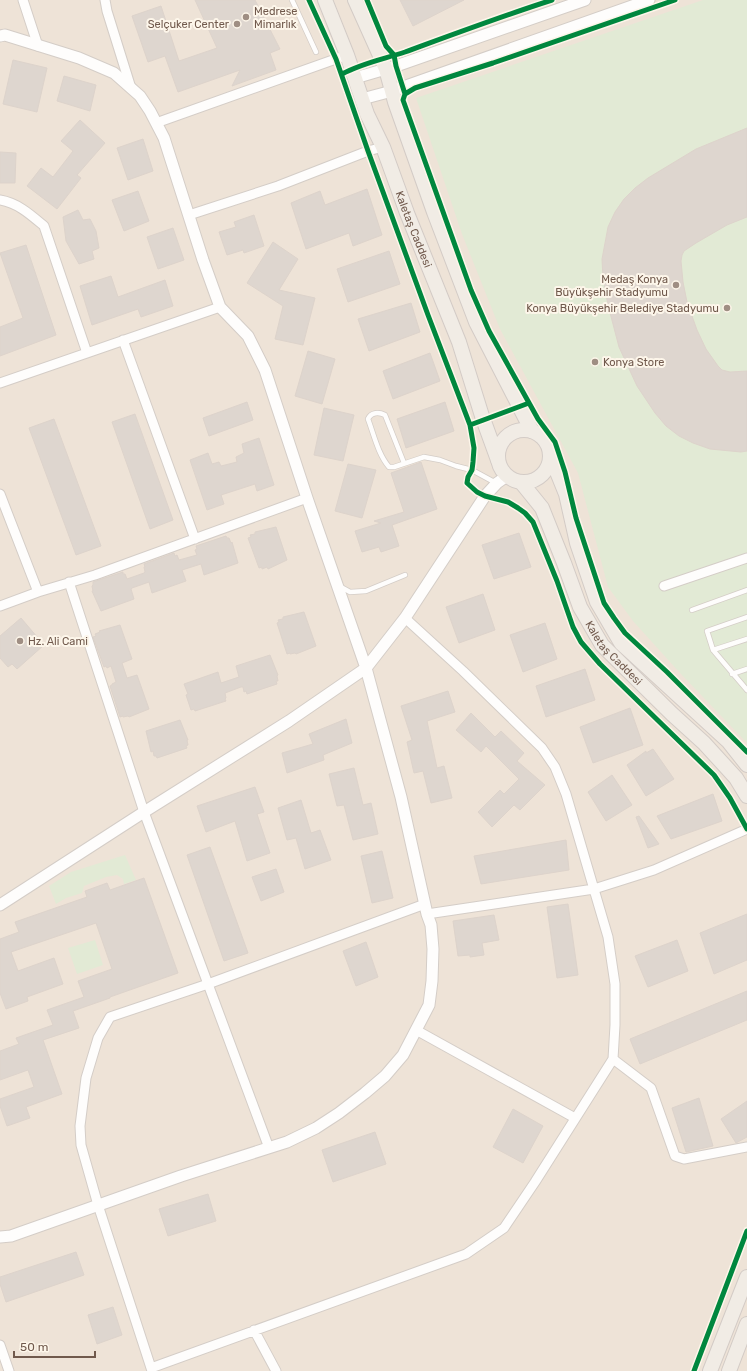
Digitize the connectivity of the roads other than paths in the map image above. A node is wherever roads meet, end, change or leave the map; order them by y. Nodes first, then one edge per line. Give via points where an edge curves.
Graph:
1 (23, 0) edge
2 (105, 0) edge
3 (292, 0) edge
4 (325, 0) edge
5 (355, 0) edge
6 (585, 0) edge
7 (649, 0) edge
8 (0, 36) edge
9 (38, 46) junction
10 (316, 52) dead end
11 (347, 55) junction
12 (386, 69) junction
13 (355, 78) junction
14 (130, 88) junction
15 (392, 90) junction
16 (362, 99) junction
17 (156, 123) junction
18 (383, 147) junction
19 (0, 200) edge
20 (189, 215) junction
21 (220, 307) junction
22 (124, 340) junction
23 (87, 353) junction
24 (0, 382) edge
25 (532, 431) junction
26 (550, 457) junction
27 (498, 460) junction
28 (404, 463) junction
29 (502, 480) junction
30 (521, 482) junction
31 (0, 494) edge
32 (307, 498) junction
33 (195, 539) junction
34 (747, 558) edge
35 (405, 575) dead end
36 (69, 582) junction
37 (338, 585) junction
38 (664, 586) dead end
39 (747, 590) edge
40 (38, 592) junction
41 (0, 606) edge
42 (692, 610) dead end
43 (747, 617) edge
44 (405, 618) junction
45 (747, 639) edge
46 (713, 650) junction
47 (366, 668) junction
48 (747, 668) edge
49 (732, 674) junction
50 (747, 690) edge
51 (747, 765) edge
52 (747, 796) edge
53 (144, 812) junction
54 (747, 829) edge
55 (594, 889) junction
56 (0, 905) edge
57 (426, 909) junction
58 (208, 984) junction
59 (416, 1030) junction
60 (613, 1058) junction
61 (575, 1118) junction
62 (747, 1147) edge
63 (269, 1148) junction
64 (98, 1205) junction
65 (0, 1237) edge
66 (747, 1277) edge
67 (747, 1324) edge
68 (254, 1330) junction
69 (0, 1345) edge
70 (5, 1367) edge
71 (151, 1369) edge
72 (276, 1371) edge
73 (710, 1371) edge
74 (728, 1371) edge

1 - 9 street
2 - 14 street
3 - 10 lane
4 - 11 main road, Kaletaş Caddesi
5 - 12 main road
6 - 12 street
7 - 15 street
8 - 9 street via 5,35
9 - 14 street via 80,58 114,73
11 - 13 main road, Kaletaş Caddesi
11 - 17 street
12 - 13 street
12 - 15 main road
13 - 16 main road, Kaletaş Caddesi
14 - 17 street via 140,96
15 - 16 street
15 - 25 main road via 434,212 476,322
16 - 18 main road, Kaletaş Caddesi
17 - 20 street via 164,138
18 - 20 street via 278,186
18 - 27 main road, Kaletaş Caddesi via 459,342
19 - 23 street via 10,201 44,226
20 - 21 street
21 - 22 street
21 - 32 street via 248,336 265,370
22 - 23 street
22 - 33 street
23 - 24 street
25 - 26 main road via 546,441 550,448
25 - 27 main road via 523,430 507,436 498,451
26 - 30 main road via 549,466 541,476 530,482
26 - 51 main road, Kaletaş Caddesi via 566,494 577,543 597,602 621,643 728,741
27 - 29 main road
28 - 28 lane via 385,415 374,413 368,419 384,462 389,467
28 - 29 lane via 424,457
29 - 30 main road
29 - 44 street via 485,496
30 - 52 main road, Kaletaş Caddesi via 542,508 580,607 602,645 704,743 736,778
31 - 40 street
32 - 33 street
32 - 37 street
33 - 36 street
34 - 38 street
35 - 37 lane via 366,591 350,592
36 - 40 street
36 - 53 street
37 - 47 street
39 - 42 lane
40 - 41 street
43 - 46 lane via 707,631
44 - 47 street
44 - 55 street via 542,748 555,767 566,794
45 - 46 lane
46 - 49 lane
47 - 53 street via 289,721
47 - 57 street via 401,797
48 - 49 lane
49 - 50 lane
53 - 56 street
53 - 58 street
54 - 55 street via 654,870
55 - 57 street
55 - 60 street via 608,938 615,984
57 - 58 street
57 - 59 street via 431,925 433,949 432,981 428,1005
58 - 63 street
58 - 64 street via 110,1017 98,1038 86,1078 80,1126 81,1145
59 - 61 street
59 - 63 street via 403,1055 385,1076 365,1093 316,1128
60 - 61 street
60 - 62 street via 651,1088 675,1156 684,1159
61 - 68 street via 504,1228 466,1254
63 - 64 street
64 - 65 street via 12,1236
64 - 71 street
66 - 73 main road
67 - 74 main road
68 - 71 street
68 - 72 street
69 - 70 street

